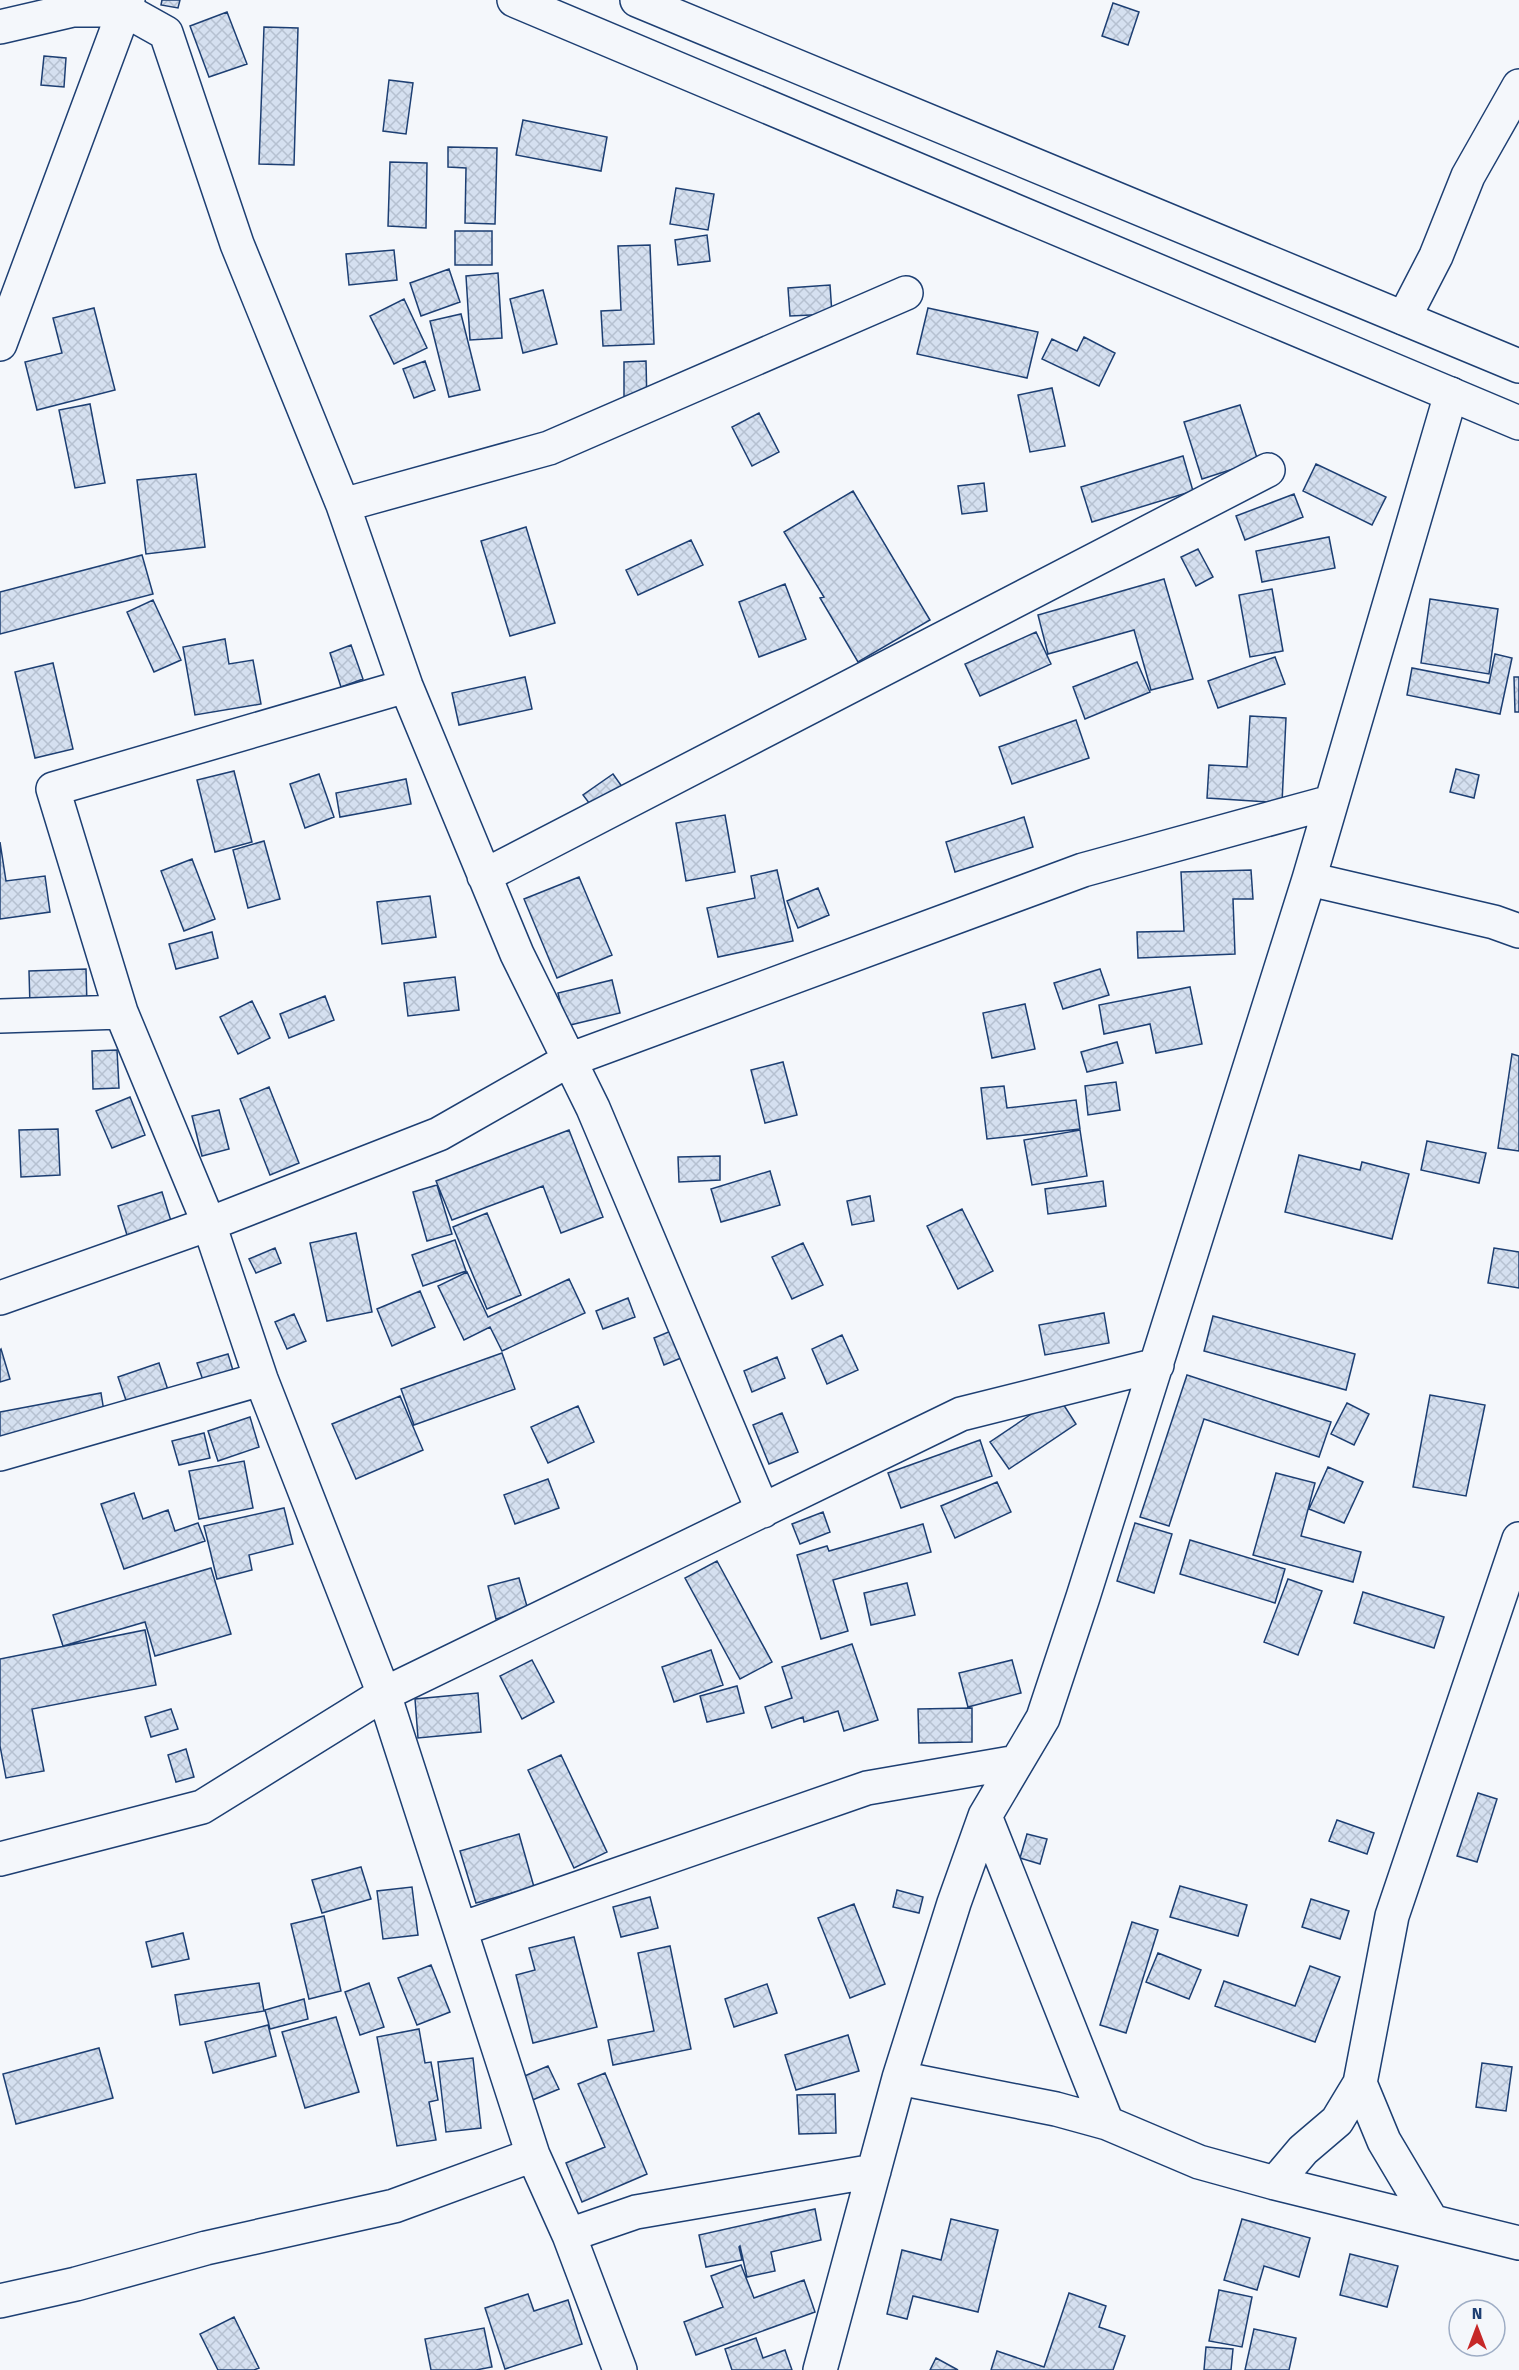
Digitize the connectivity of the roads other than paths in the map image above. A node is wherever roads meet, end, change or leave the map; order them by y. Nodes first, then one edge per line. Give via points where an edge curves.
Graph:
1 (514, 0) edge
2 (648, 2) edge
3 (127, 5) edge
4 (0, 27) edge
5 (1519, 86) edge
6 (906, 293) dead end
7 (1404, 318) junction
8 (0, 344) edge
9 (1519, 366) edge
10 (1451, 394) junction
11 (1519, 423) edge
12 (1268, 470) dead end
13 (343, 505) junction
14 (406, 686) junction
15 (1331, 802) junction
16 (484, 876) junction
17 (1309, 879) junction
18 (1511, 922) edge
19 (121, 1012) junction
20 (0, 1016) edge
21 (569, 1060) junction
22 (209, 1224) junction
23 (0, 1298) edge
24 (1157, 1365) junction
25 (261, 1379) junction
26 (0, 1454) edge
27 (763, 1510) junction
28 (1519, 1539) edge
29 (384, 1694) junction
30 (1017, 1762) junction
31 (985, 1816) junction
32 (0, 1859) edge
33 (461, 1929) junction
34 (899, 2078) junction
35 (1360, 2083) junction
36 (1107, 2123) junction
37 (532, 2156) junction
38 (874, 2171) junction
39 (1275, 2183) junction
40 (1431, 2220) junction
41 (569, 2235) junction
42 (1519, 2243) edge
43 (0, 2301) edge
44 (620, 2370) edge
45 (820, 2370) edge

1 - 10 street
2 - 7 street
3 - 4 street via 73,10
3 - 8 street
3 - 13 street via 166,33 237,244
5 - 7 street via 1468,176 1436,256
6 - 13 street via 549,448
7 - 9 street
10 - 11 street
10 - 15 street
12 - 16 street
13 - 14 street
14 - 16 street
14 - 19 street via 54,789
15 - 17 street
15 - 21 street via 1083,870
16 - 21 street
17 - 18 street
17 - 24 street
19 - 20 street
19 - 22 street
21 - 22 street via 439,1134
21 - 27 street via 593,1108
22 - 23 street
22 - 25 street
24 - 27 street via 961,1414
24 - 30 street via 1043,1718
25 - 26 street
25 - 29 street
27 - 29 street
28 - 35 street via 1392,1916
29 - 32 street via 202,1807
29 - 33 street
30 - 31 street
30 - 33 street via 867,1788
31 - 34 street
31 - 36 street
33 - 37 street
34 - 36 street
34 - 38 street
35 - 39 street via 1337,2121 1303,2150
35 - 40 street via 1384,2141
36 - 39 street via 1199,2162
37 - 41 street
37 - 43 street via 394,2206 206,2248
38 - 41 street via 636,2212
38 - 45 street
39 - 40 street
40 - 42 street
41 - 44 street

